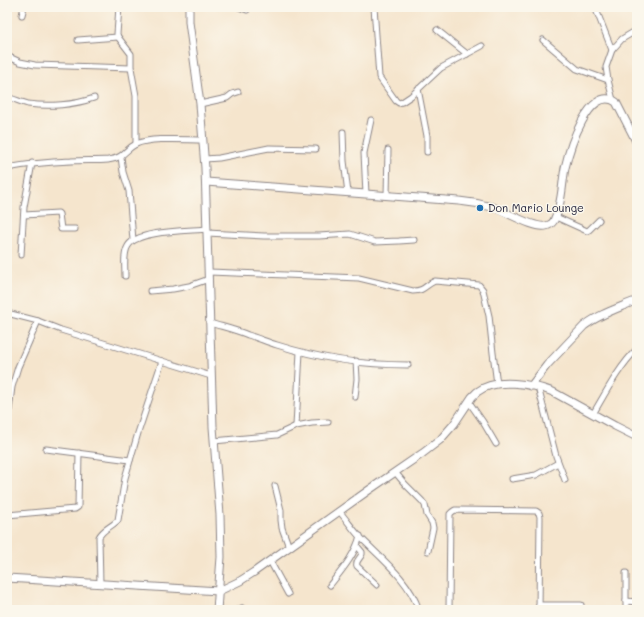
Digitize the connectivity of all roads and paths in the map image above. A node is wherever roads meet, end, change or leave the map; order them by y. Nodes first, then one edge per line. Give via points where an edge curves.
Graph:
1 (24, 7) edge
2 (119, 7) edge
3 (189, 7) edge
4 (239, 7) edge
5 (374, 7) edge
6 (595, 7) edge
7 (247, 10) dead end
8 (22, 15) dead end
9 (437, 30) dead end
10 (637, 30) edge
11 (118, 36) junction
12 (78, 40) dead end
13 (543, 40) dead end
14 (482, 46) dead end
15 (612, 50) junction
16 (467, 54) junction
17 (7, 56) edge
18 (131, 68) junction
19 (608, 80) junction
20 (418, 90) junction
21 (238, 92) dead end
22 (7, 97) edge
23 (94, 98) dead end
24 (613, 100) junction
25 (200, 104) junction
26 (371, 120) dead end
27 (343, 132) dead end
28 (203, 140) junction
29 (637, 143) edge
30 (136, 144) junction
31 (316, 149) dead end
32 (388, 150) dead end
33 (427, 152) dead end
34 (121, 157) junction
35 (205, 159) junction
36 (32, 163) junction
37 (7, 168) edge
38 (206, 182) junction
39 (348, 192) junction
40 (366, 194) junction
41 (387, 195) junction
42 (24, 215) junction
43 (556, 217) junction
44 (599, 220) dead end
45 (75, 229) dead end
46 (207, 231) junction
47 (133, 240) junction
48 (414, 240) dead end
49 (21, 255) dead end
50 (209, 275) junction
51 (125, 276) dead end
52 (150, 291) dead end
53 (637, 300) edge
54 (7, 313) edge
55 (38, 321) junction
56 (210, 322) junction
57 (637, 349) edge
58 (300, 352) junction
59 (162, 361) junction
60 (356, 361) junction
61 (408, 365) dead end
62 (211, 376) junction
63 (497, 384) junction
64 (534, 386) junction
65 (355, 397) dead end
66 (469, 402) junction
67 (593, 414) junction
68 (328, 422) dead end
69 (7, 426) edge
70 (296, 426) junction
71 (637, 437) edge
72 (214, 441) junction
73 (496, 444) dead end
74 (46, 449) dead end
75 (79, 453) junction
76 (130, 460) junction
77 (558, 463) junction
78 (395, 472) junction
79 (512, 479) dead end
80 (565, 480) dead end
81 (275, 486) dead end
82 (339, 511) junction
83 (7, 515) edge
84 (360, 536) junction
85 (357, 546) junction
86 (289, 547) junction
87 (428, 551) dead end
88 (270, 561) junction
89 (626, 573) dead end
90 (7, 578) edge
91 (100, 584) junction
92 (330, 585) dead end
93 (377, 585) dead end
94 (219, 591) junction
95 (288, 594) dead end
96 (626, 601) junction
97 (637, 602) edge
98 (581, 605) dead end
99 (539, 607) edge
100 (217, 610) edge
101 (419, 610) edge
102 (449, 610) edge
103 (626, 610) edge

1 - 8 street
2 - 11 street
3 - 25 street
4 - 7 street
5 - 20 street via 379,76 399,103
6 - 15 street
9 - 16 street
10 - 15 street via 622,39
11 - 12 street
11 - 18 street via 131,54
13 - 19 street via 577,69
14 - 16 street
15 - 19 street via 606,67
16 - 20 street via 441,68
17 - 18 street via 34,65
18 - 30 street via 136,96
19 - 24 street
20 - 33 street via 427,136
21 - 25 street via 227,98
22 - 23 street via 39,105 83,102
24 - 29 street
24 - 43 street via 600,100 584,118 565,167
25 - 28 street
26 - 40 street via 364,154
27 - 39 street
28 - 30 street via 150,140
28 - 35 street
30 - 34 street
31 - 35 street via 269,148
32 - 41 street
34 - 36 street via 107,160
34 - 47 street via 129,191
35 - 38 street
36 - 37 street
36 - 42 street
38 - 39 street
38 - 46 street
39 - 40 street
40 - 41 street
41 - 43 street via 459,200 494,208 540,227 552,223
42 - 45 street via 58,213 61,229
42 - 49 street
43 - 44 street via 587,231
46 - 47 street via 156,233
46 - 48 street via 264,236 350,234 375,242
46 - 50 street
47 - 51 street via 126,252
50 - 52 street via 189,286
50 - 56 street
50 - 63 street via 359,278 413,291 419,291 435,281 479,285 483,290 489,316
53 - 64 street via 599,316 584,326 547,365
54 - 55 street
55 - 59 street
55 - 69 street via 18,366 12,387
56 - 58 street
56 - 62 street
57 - 67 street
58 - 60 street
58 - 70 street
59 - 62 street
59 - 76 street
60 - 61 street
60 - 65 street
62 - 72 street
63 - 64 street
63 - 66 street via 480,389
64 - 67 street via 553,392
64 - 77 street
66 - 73 street
66 - 78 street via 440,440
67 - 71 street
68 - 70 street
70 - 72 street via 277,435
72 - 94 street via 220,514
74 - 75 street
75 - 76 street
75 - 83 street via 78,507
76 - 91 street via 118,520 99,537
77 - 79 street via 536,475
77 - 80 street
78 - 82 street
78 - 87 street via 425,505 433,528
81 - 86 street via 280,503 282,528
82 - 84 street
82 - 86 street
84 - 85 street
84 - 101 street via 397,574
85 - 92 street via 345,567
85 - 93 street via 362,552 357,566
86 - 88 street
88 - 94 street via 240,581
88 - 95 street
89 - 96 street
90 - 91 street
91 - 94 street
94 - 100 street
96 - 97 street
96 - 103 street
98 - 99 street
99 - 102 street via 539,513 456,510 450,514

